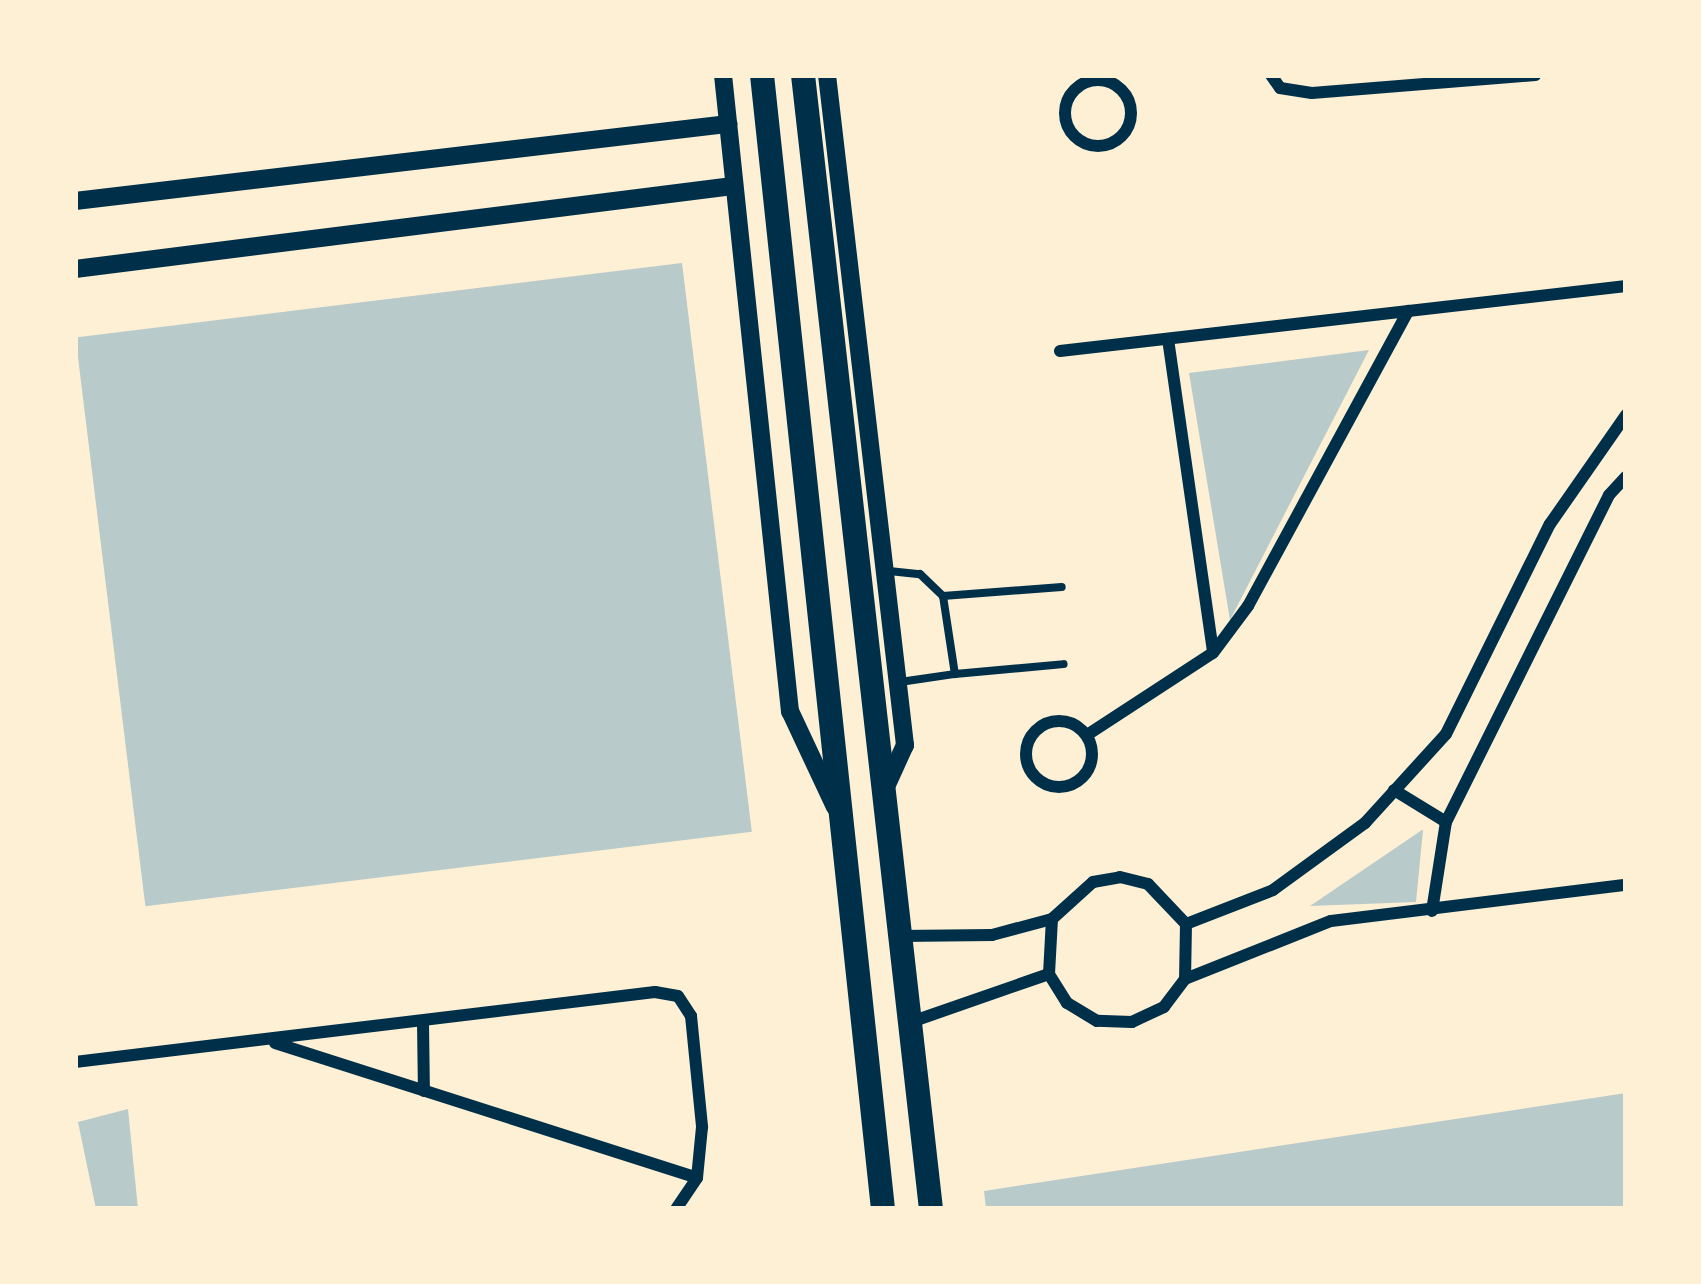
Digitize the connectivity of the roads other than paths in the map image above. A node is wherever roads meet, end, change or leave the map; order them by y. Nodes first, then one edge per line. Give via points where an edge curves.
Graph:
1 (724, 75) edge
2 (762, 75) edge
3 (803, 75) edge
4 (827, 75) edge
5 (1271, 75) edge
6 (1535, 75) edge
7 (1097, 78) edge
8 (728, 124) junction
9 (733, 186) junction
10 (75, 201) edge
11 (75, 269) edge
12 (1626, 286) edge
13 (1408, 311) junction
14 (1168, 339) junction
15 (1060, 351) dead end
16 (1626, 415) edge
17 (1626, 477) edge
18 (889, 571) junction
19 (1062, 587) dead end
20 (944, 596) junction
21 (1213, 653) junction
22 (1064, 664) dead end
23 (955, 674) junction
24 (900, 682) junction
25 (1087, 735) junction
26 (1394, 790) junction
27 (884, 791) junction
28 (838, 815) junction
29 (1446, 822) junction
30 (1626, 885) edge
31 (1432, 911) junction
32 (1052, 919) junction
33 (1186, 924) junction
34 (900, 936) junction
35 (1049, 974) junction
36 (1185, 979) junction
37 (910, 1022) junction
38 (423, 1023) junction
39 (267, 1041) junction
40 (75, 1062) edge
41 (424, 1091) junction
42 (697, 1178) junction
43 (878, 1206) edge
44 (676, 1209) edge
45 (931, 1209) edge

1 - 8 street
2 - 28 main road
3 - 27 main road
4 - 18 street
5 - 6 street via 1280,88 1312,94
7 - 7 street via 1072,92 1065,110 1068,129 1100,147 1129,126 1131,106 1122,90
8 - 9 street
8 - 10 street
9 - 11 street
9 - 28 street via 790,711
12 - 13 street
13 - 14 street
13 - 21 street via 1248,606
14 - 15 street
14 - 21 street
16 - 26 street via 1550,524 1446,734
17 - 29 street via 1609,495
18 - 20 lane via 920,574
18 - 24 street
19 - 20 lane
20 - 23 lane
21 - 25 street
22 - 23 lane
23 - 24 lane
24 - 27 street via 905,746
25 - 25 street via 1053,720 1036,728 1026,744 1036,780 1073,784 1087,772
26 - 29 street
26 - 33 street via 1365,824 1273,890
27 - 34 main road
28 - 43 main road
29 - 31 street
30 - 31 street
31 - 36 street via 1331,921
32 - 33 street via 1081,889 1120,877 1148,884
32 - 34 street via 992,935
32 - 35 street
33 - 36 street
34 - 37 main road
35 - 36 street via 1067,1004 1097,1021 1132,1022 1164,1007
35 - 37 street
37 - 45 main road
38 - 39 street
38 - 41 street
38 - 42 street via 656,992 678,996 691,1016 702,1126
39 - 40 street
39 - 41 street
41 - 42 street
42 - 44 street

